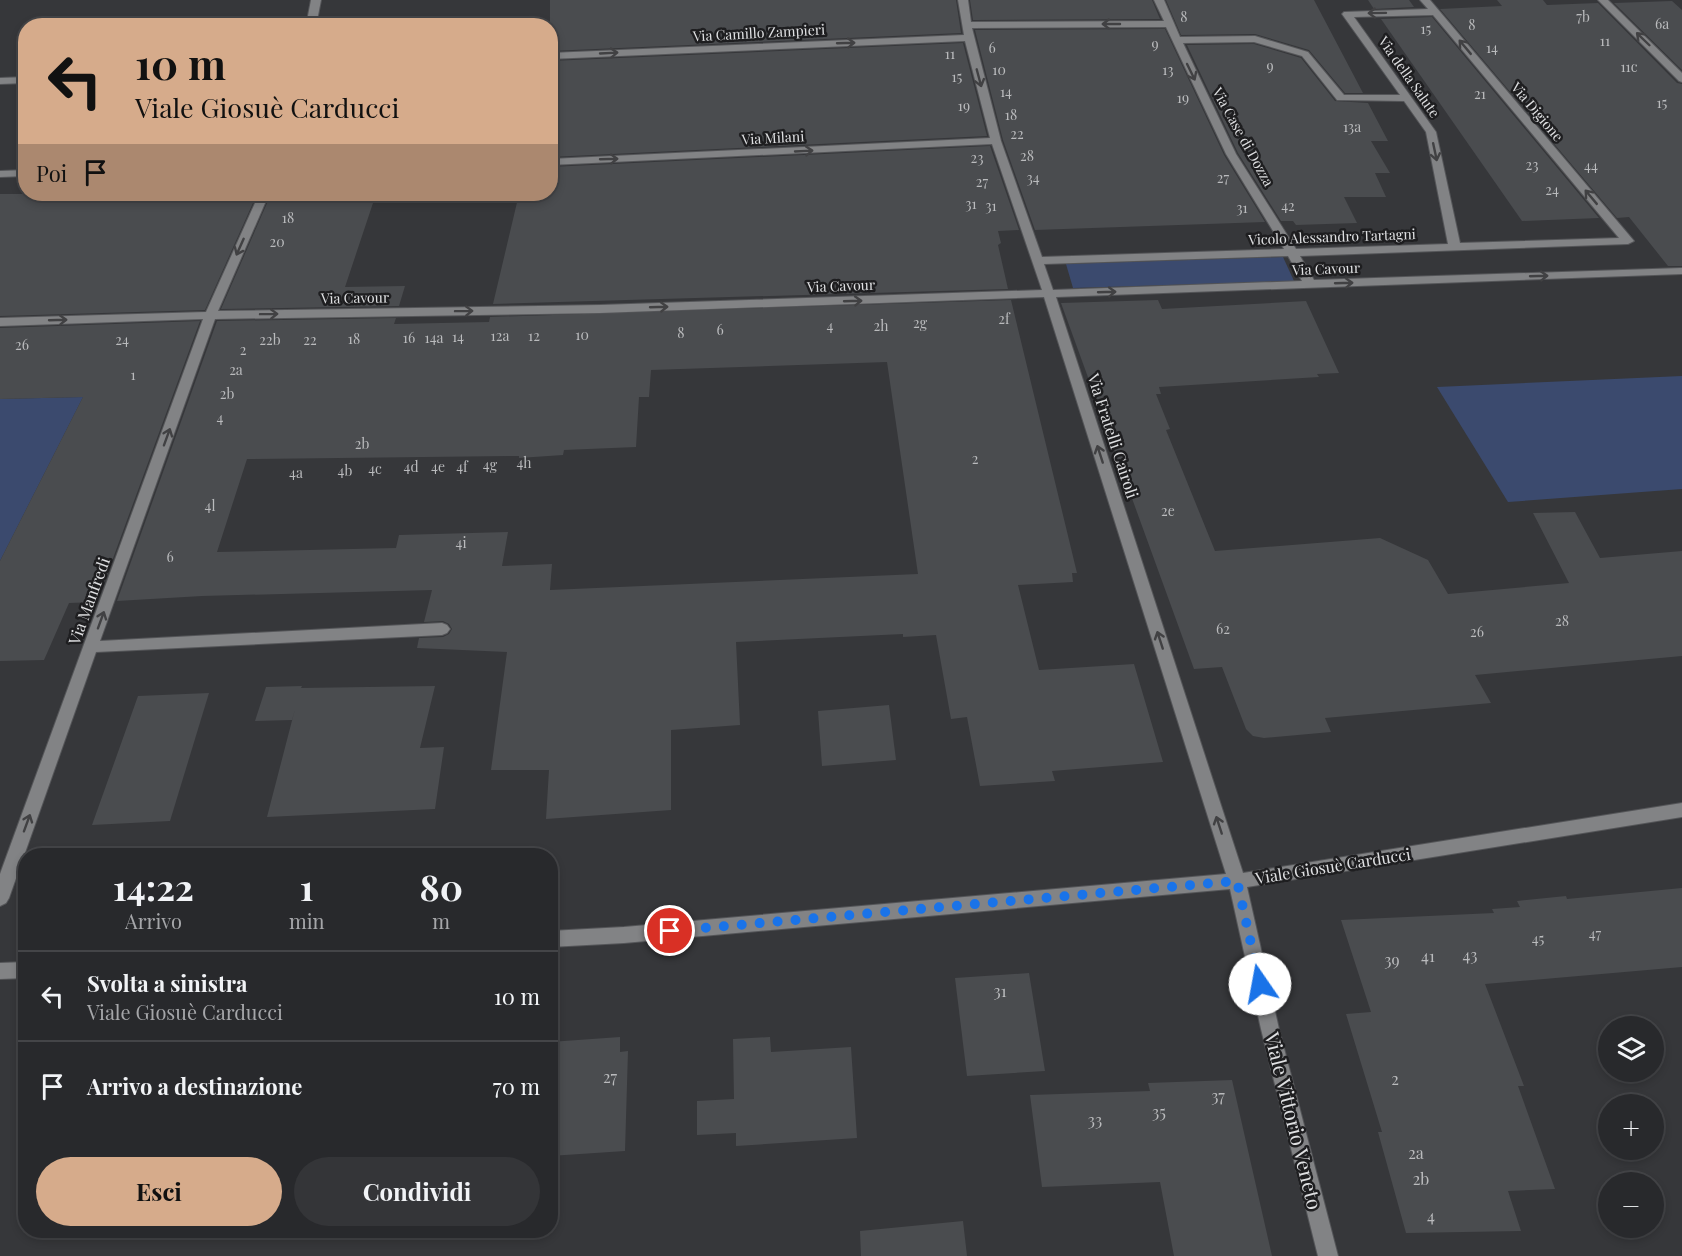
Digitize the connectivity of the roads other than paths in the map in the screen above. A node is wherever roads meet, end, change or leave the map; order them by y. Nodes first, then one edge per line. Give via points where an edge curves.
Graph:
1 (316, 0) edge
2 (963, 0) edge
3 (1159, 0) edge
4 (1425, 0) edge
5 (1603, 0) edge
6 (1435, 12) junction
7 (313, 18) edge
8 (1169, 24) junction
9 (967, 25) junction
10 (969, 38) junction
11 (1176, 40) junction
12 (558, 56) edge
13 (1665, 61) junction
14 (1682, 63) edge
15 (1682, 79) edge
16 (18, 80) edge
17 (0, 81) edge
18 (1408, 98) junction
19 (996, 141) junction
20 (558, 162) edge
21 (18, 173) edge
22 (0, 174) edge
23 (261, 201) edge
24 (1628, 241) joint
25 (1455, 248) junction
26 (1294, 253) junction
27 (1037, 261) junction
28 (1682, 271) edge
29 (1310, 284) junction
30 (1049, 294) junction
31 (210, 315) junction
32 (0, 322) edge
33 (442, 630) dead end
34 (91, 647) junction
35 (1682, 810) edge
36 (18, 848) edge
37 (18, 848) edge
38 (1237, 881) junction
39 (0, 898) edge
40 (558, 939) edge
41 (18, 970) edge
42 (0, 971) edge
43 (1328, 1256) edge

1 - 7 street
2 - 9 street, Via Fratelli Cairoli
3 - 8 street, Via Case di Dozza
4 - 6 street, Via Digione
13 -> 5 street
6 -> 18 street, Via della Salute via 1347,14
24 -> 6 street, Via Digione
8 -> 9 street
8 - 11 street, Via Case di Dozza
9 - 10 street, Via Fratelli Cairoli
12 -> 10 street, Via Camillo Zampieri
10 -> 19 street, Via Fratelli Cairoli
11 - 18 street via 1255,39 1305,54 1341,98
11 -> 26 street, Via Case di Dozza via 1232,155
13 - 14 street
13 - 15 street
16 - 17 street
18 -> 25 street, Via della Salute via 1431,132
20 -> 19 street, Via Milani
19 - 27 street, Via Fratelli Cairoli
21 - 22 street
23 -> 31 street, Via Manfredi
24 - 25 street, Vicolo Alessandro Tartagni
25 - 26 street, Vicolo Alessandro Tartagni
26 - 27 street, Vicolo Alessandro Tartagni
26 - 29 street, Via Case di Dozza
27 - 30 street, Via Fratelli Cairoli
29 -> 28 street, Via Cavour
30 -> 29 street, Via Cavour
31 -> 30 street, Via Cavour via 600,309
38 -> 30 street, Via Fratelli Cairoli
32 -> 31 street, Via Cavour
34 -> 31 street, Via Manfredi
33 - 34 street
37 -> 34 street, Via Manfredi
35 - 38 street, Viale Giosuè Carducci
39 -> 36 street, Via Manfredi
38 - 40 street, Viale Giosuè Carducci
38 - 43 street, Viale Vittorio Veneto
41 - 42 street

